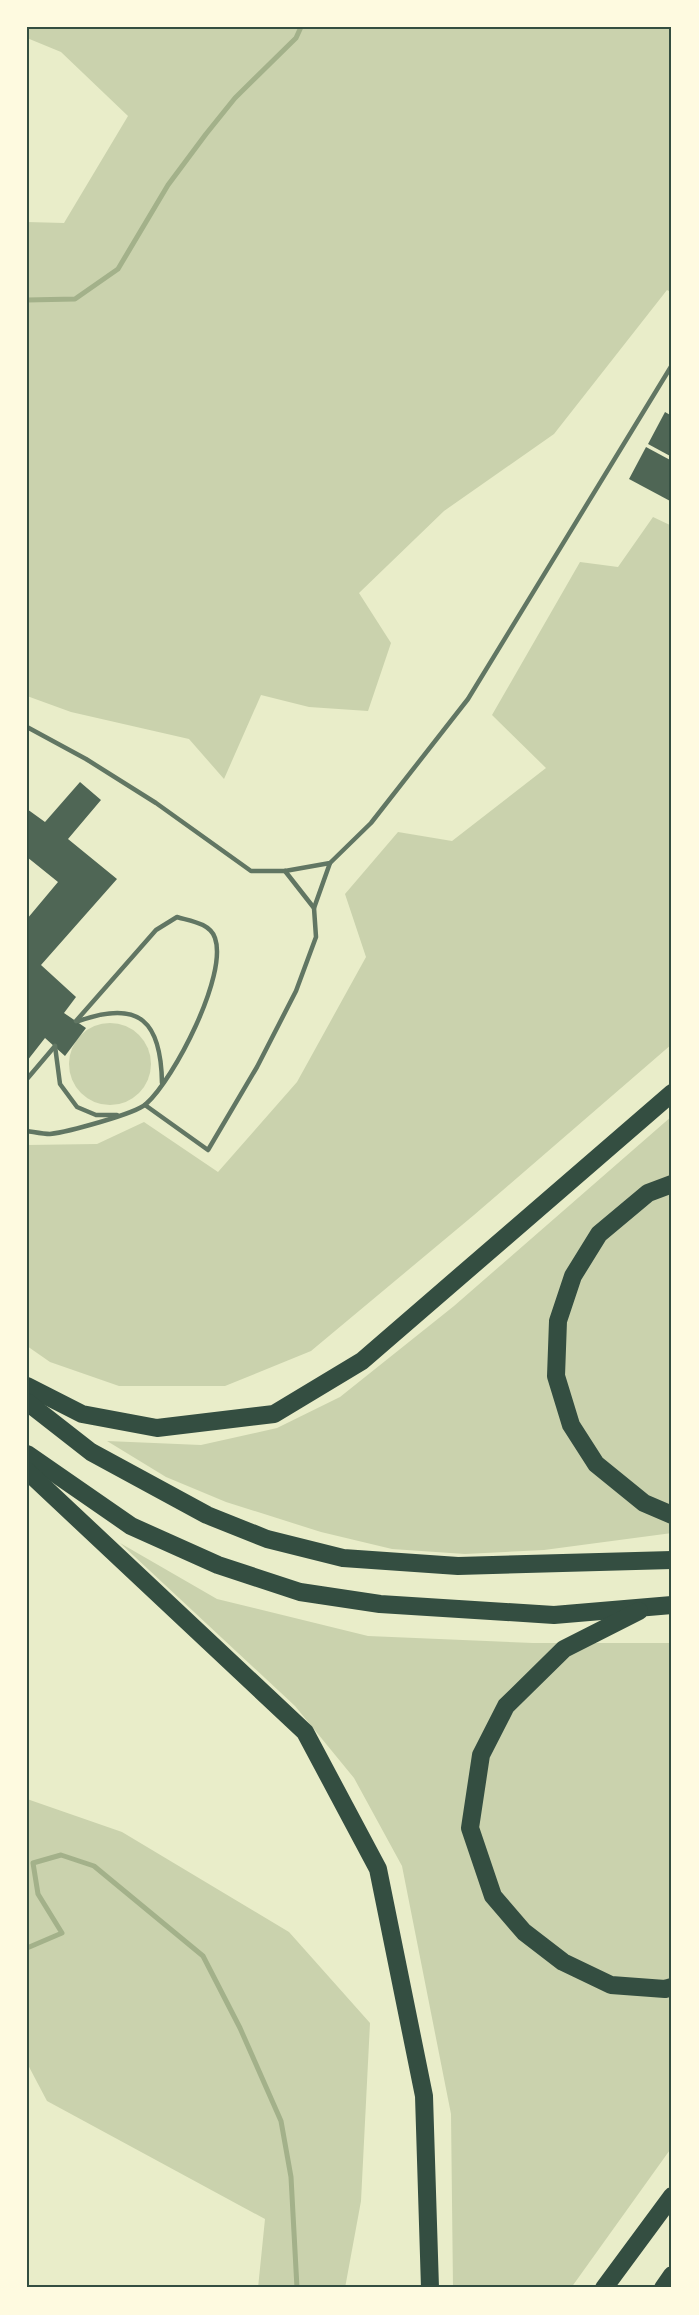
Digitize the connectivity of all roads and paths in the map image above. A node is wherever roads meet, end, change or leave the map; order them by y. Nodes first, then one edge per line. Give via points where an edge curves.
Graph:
1 (672, 366) edge
2 (27, 727) edge
3 (330, 863) junction
4 (285, 871) junction
5 (314, 908) junction
6 (27, 1079) edge
7 (162, 1083) junction
8 (672, 1094) edge
9 (146, 1105) junction
10 (121, 1115) junction
11 (27, 1131) edge
12 (672, 1184) edge
13 (27, 1386) edge
14 (27, 1402) edge
15 (27, 1454) edge
16 (27, 1472) edge
17 (672, 1515) edge
18 (672, 1560) edge
19 (672, 1605) edge
20 (648, 1606) junction
21 (672, 1988) edge
22 (672, 2196) edge
23 (672, 2275) edge
24 (430, 2288) edge
25 (604, 2288) edge
26 (663, 2288) edge

1 - 3 lane via 468,699 371,823
2 - 4 lane via 156,803 251,871
3 - 4 lane
3 - 5 lane
4 - 5 lane
5 - 9 lane via 316,937 296,991 208,1150
6 - 10 lane via 55,1046 60,1084 77,1107 96,1114
7 - 7 lane via 178,1064 207,998 216,963 215,937 205,925 177,916 156,930 76,1022 114,1011 135,1015 152,1029 160,1048
7 - 9 lane
8 - 13 highway via 362,1361 274,1414 157,1428 82,1414
9 - 10 lane
10 - 11 lane via 49,1134
12 - 17 highway via 648,1193 600,1234 573,1276 558,1321 556,1376 571,1425 596,1464 644,1503
14 - 18 highway via 91,1452 207,1515 267,1539 343,1558 458,1566
15 - 20 highway via 131,1526 218,1565 300,1592 380,1604 554,1615
16 - 24 highway via 305,1732 378,1869 424,2096
19 - 20 highway
20 - 21 highway via 564,1649 506,1706 482,1755 470,1828 493,1896 525,1932 563,1962 612,1985
22 - 25 highway
23 - 26 highway

